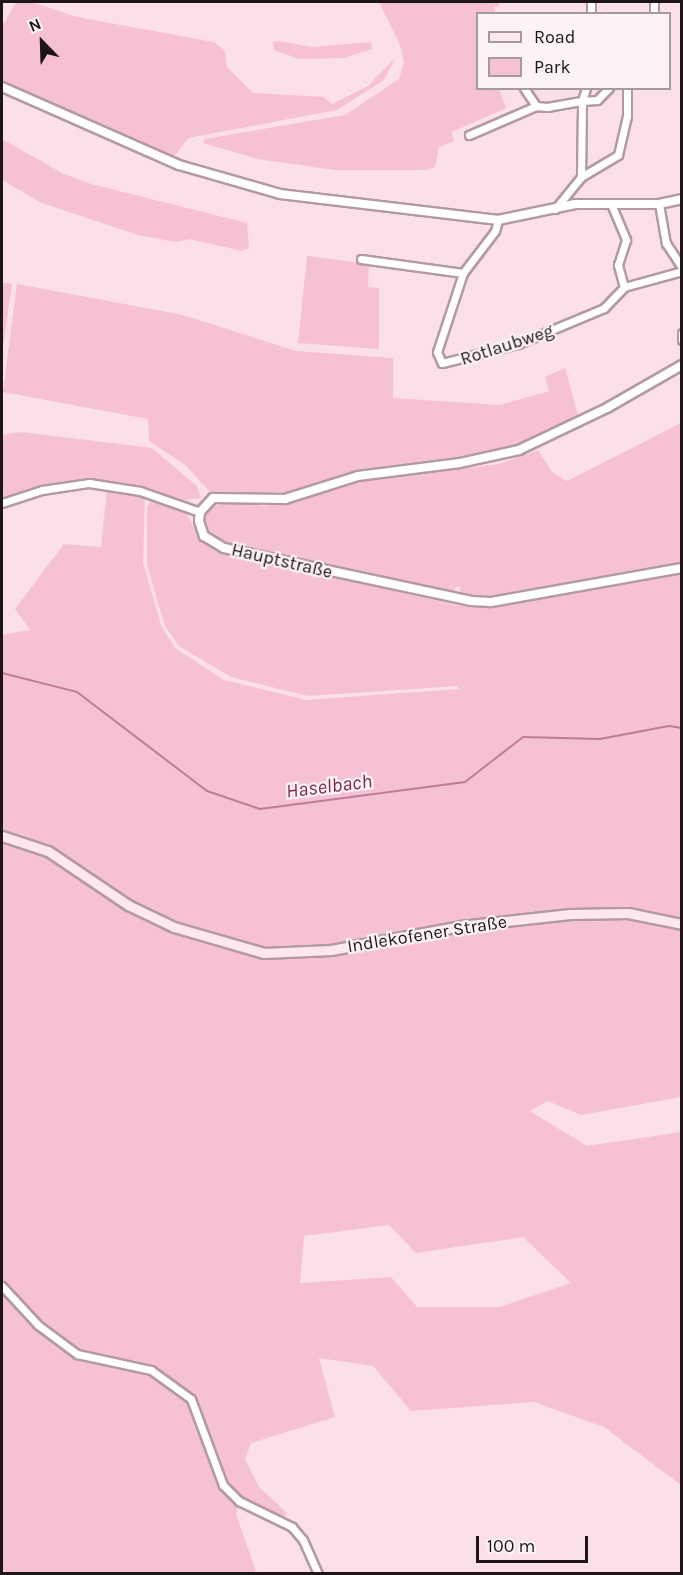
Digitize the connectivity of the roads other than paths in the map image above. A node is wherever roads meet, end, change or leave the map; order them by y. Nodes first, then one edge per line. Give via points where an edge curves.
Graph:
1 (2, 87) edge
2 (525, 90) edge
3 (585, 90) edge
4 (607, 90) edge
5 (627, 90) edge
6 (582, 101) junction
7 (536, 106) junction
8 (469, 135) dead end
9 (581, 177) junction
10 (681, 199) edge
11 (611, 204) junction
12 (659, 204) junction
13 (555, 209) junction
14 (498, 220) junction
15 (361, 259) dead end
16 (681, 270) edge
17 (463, 273) junction
18 (624, 286) junction
19 (681, 333) edge
20 (681, 340) edge
21 (681, 365) edge
22 (2, 503) edge
23 (200, 512) junction
24 (681, 568) edge
25 (2, 836) edge
26 (681, 924) edge
27 (2, 1286) edge
28 (318, 1574) edge

1 - 14 street via 138,148 249,186 333,201
2 - 7 street
3 - 6 street
4 - 6 street via 597,100
5 - 9 street via 627,116 618,155
6 - 7 street
6 - 9 street
7 - 8 street
9 - 13 street
10 - 12 street
11 - 12 street
11 - 13 street via 587,203
11 - 18 street via 626,240 618,265
12 - 16 street via 666,243
13 - 14 street
14 - 17 street, Rotlaubweg via 495,231
15 - 17 street
16 - 18 street
17 - 18 street, Rotlaubweg via 437,352 446,364 558,329 604,308
19 - 20 street
21 - 23 street via 607,408 519,450 471,461 358,476 285,499 213,498
22 - 23 street via 42,490 89,483 140,491
23 - 24 street, Hauptstraße via 204,536 224,548 471,601 491,602
25 - 26 main road, Indlekofener Straße via 48,850 128,905 174,927 264,953 296,954 460,926 570,914 628,913
27 - 28 street via 38,1325 77,1354 151,1370 191,1399 223,1485 239,1501 292,1527 303,1540

